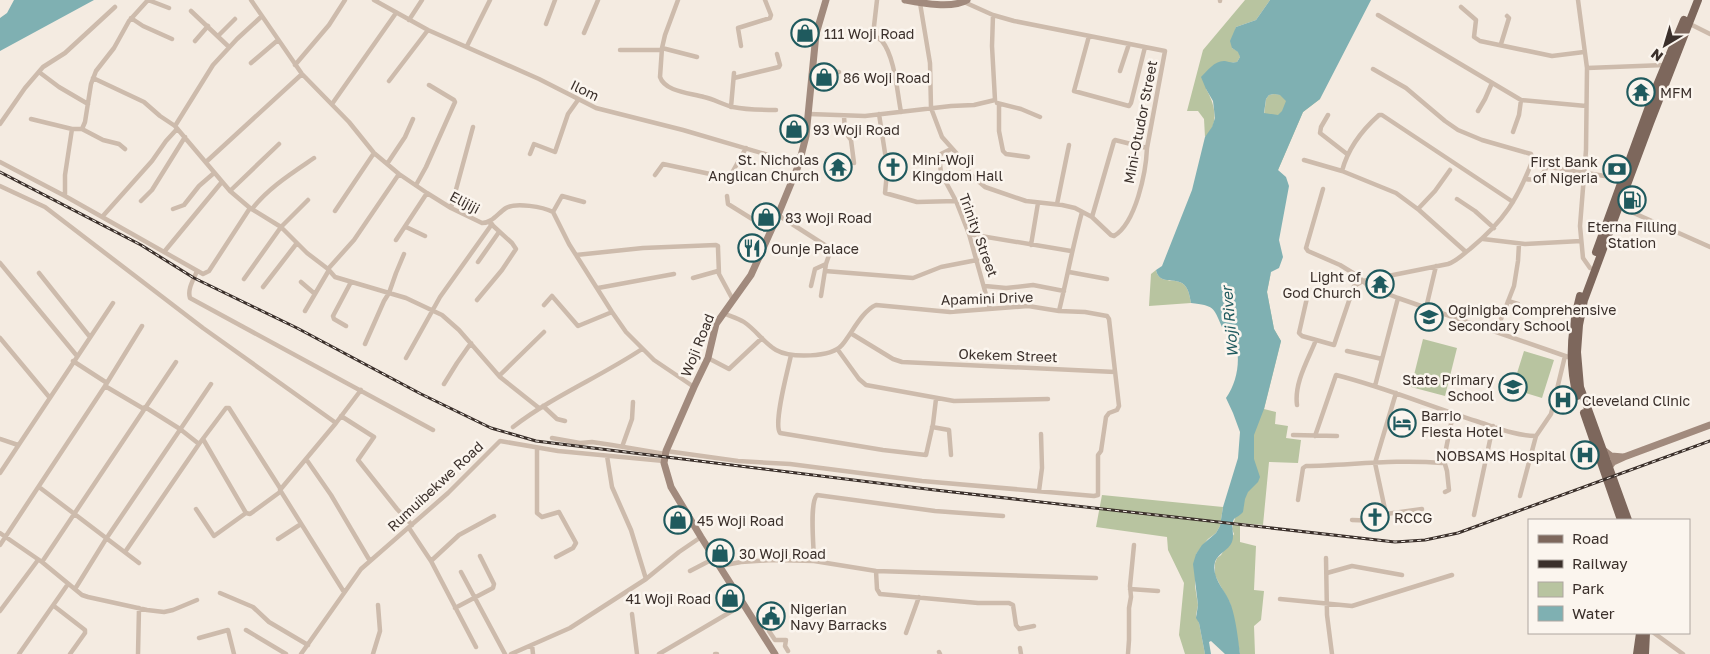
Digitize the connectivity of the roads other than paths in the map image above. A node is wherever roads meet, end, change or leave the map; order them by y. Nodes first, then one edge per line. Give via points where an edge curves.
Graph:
1 (148, 0) edge
2 (251, 0) edge
3 (345, 0) edge
4 (374, 0) edge
5 (422, 0) edge
6 (490, 0) edge
7 (555, 0) edge
8 (598, 0) edge
9 (678, 0) edge
10 (766, 0) edge
11 (826, 0) edge
12 (876, 0) edge
13 (905, 0) edge
14 (1578, 0) edge
15 (1693, 0) edge
16 (1698, 0) edge
17 (965, 1) edge
18 (920, 3) junction
19 (115, 6) dead end
20 (1462, 7) dead end
21 (169, 8) dead end
22 (191, 10) dead end
23 (396, 13) junction
24 (993, 15) junction
25 (1378, 15) dead end
26 (262, 16) junction
27 (1507, 16) dead end
28 (131, 18) junction
29 (235, 19) dead end
30 (409, 20) junction
31 (1688, 23) junction
32 (546, 24) dead end
33 (208, 26) junction
34 (428, 30) junction
35 (584, 33) dead end
36 (1710, 34) edge
37 (218, 36) junction
38 (1089, 36) junction
39 (172, 39) dead end
40 (278, 40) junction
41 (196, 41) dead end
42 (1129, 44) junction
43 (1501, 44) junction
44 (467, 46) junction
45 (742, 46) dead end
46 (229, 47) junction
47 (1145, 47) junction
48 (662, 49) junction
49 (620, 50) dead end
50 (1584, 52) junction
51 (778, 54) dead end
52 (696, 57) dead end
53 (251, 63) dead end
54 (295, 65) junction
55 (1665, 65) junction
56 (1587, 68) junction
57 (812, 69) junction
58 (1374, 69) dead end
59 (1120, 71) dead end
60 (39, 72) junction
61 (839, 72) dead end
62 (302, 74) junction
63 (93, 78) junction
64 (389, 81) dead end
65 (1492, 83) junction
66 (429, 85) dead end
67 (578, 100) junction
68 (1521, 100) junction
69 (997, 102) junction
70 (88, 104) junction
71 (332, 104) junction
72 (1586, 106) junction
73 (731, 107) junction
74 (932, 108) junction
75 (776, 110) dead end
76 (1478, 111) dead end
77 (901, 112) junction
78 (809, 114) junction
79 (879, 114) junction
80 (1328, 115) dead end
81 (844, 116) junction
82 (1040, 117) dead end
83 (31, 119) dead end
84 (413, 119) dead end
85 (0, 124) edge
86 (176, 127) junction
87 (473, 127) dead end
88 (72, 128) junction
89 (82, 129) junction
90 (1513, 132) dead end
91 (185, 137) junction
92 (280, 144) dead end
93 (1069, 145) dead end
94 (746, 148) junction
95 (1147, 148) junction
96 (125, 149) dead end
97 (951, 149) junction
98 (374, 152) junction
99 (530, 154) dead end
100 (1347, 154) junction
101 (314, 158) dead end
102 (1028, 158) dead end
103 (1533, 158) junction
104 (1304, 160) dead end
105 (0, 162) edge
106 (206, 162) junction
107 (854, 162) dead end
108 (387, 164) junction
109 (800, 164) junction
110 (1547, 166) junction
111 (1450, 170) dead end
112 (1342, 172) junction
113 (1585, 172) junction
114 (214, 173) junction
115 (399, 174) junction
116 (655, 174) dead end
117 (1526, 179) junction
118 (1623, 179) junction
119 (222, 183) junction
120 (416, 185) junction
121 (0, 186) edge
122 (1323, 189) dead end
123 (230, 191) junction
124 (427, 193) junction
125 (65, 196) junction
126 (727, 196) dead end
127 (1457, 199) dead end
128 (308, 200) dead end
129 (141, 201) dead end
130 (956, 201) junction
131 (584, 202) dead end
132 (1513, 202) junction
133 (1038, 203) junction
134 (1057, 204) junction
135 (1616, 205) junction
136 (451, 208) junction
137 (173, 209) dead end
138 (251, 209) junction
139 (1418, 210) junction
140 (335, 211) dead end
141 (553, 212) junction
142 (1082, 212) junction
143 (778, 216) junction
144 (1092, 216) junction
145 (102, 217) junction
146 (490, 223) junction
147 (281, 227) junction
148 (406, 227) junction
149 (1494, 228) junction
150 (772, 229) junction
151 (499, 232) junction
152 (969, 234) junction
153 (425, 236) dead end
154 (1483, 238) junction
155 (396, 240) dead end
156 (1581, 241) junction
157 (297, 243) junction
158 (1518, 244) junction
159 (1031, 245) junction
160 (1710, 247) edge
161 (1072, 251) junction
162 (164, 252) junction
163 (1466, 252) junction
164 (404, 254) dead end
165 (576, 256) junction
166 (977, 260) junction
167 (478, 262) dead end
168 (0, 263) edge
169 (826, 264) junction
170 (1436, 266) junction
171 (1590, 268) junction
172 (328, 269) junction
173 (718, 270) junction
174 (197, 271) junction
175 (825, 271) junction
176 (1068, 272) junction
177 (39, 274) dead end
178 (674, 274) dead end
179 (693, 278) dead end
180 (244, 279) dead end
181 (1107, 279) dead end
182 (1363, 280) junction
183 (301, 282) dead end
184 (352, 282) junction
185 (811, 286) dead end
186 (985, 286) junction
187 (263, 288) dead end
188 (598, 288) junction
189 (1309, 289) dead end
190 (1064, 290) junction
191 (389, 293) junction
192 (315, 294) junction
193 (821, 296) dead end
194 (1398, 298) junction
195 (477, 300) dead end
196 (733, 300) junction
197 (1508, 301) junction
198 (113, 303) dead end
199 (544, 304) dead end
200 (1518, 304) dead end
201 (1426, 308) junction
202 (432, 309) junction
203 (990, 309) junction
204 (305, 311) dead end
205 (1059, 311) junction
206 (612, 312) junction
207 (723, 313) junction
208 (142, 326) dead end
209 (346, 326) dead end
210 (544, 332) dead end
211 (1496, 332) junction
212 (852, 334) junction
213 (90, 337) junction
214 (0, 338) edge
215 (762, 338) junction
216 (1316, 340) junction
217 (471, 343) junction
218 (365, 344) dead end
219 (642, 349) junction
220 (838, 350) junction
221 (1347, 351) dead end
222 (791, 355) junction
223 (77, 356) junction
224 (1568, 357) junction
225 (406, 358) dead end
226 (708, 358) junction
227 (1382, 359) junction
228 (73, 361) junction
229 (176, 362) dead end
230 (1115, 372) junction
231 (499, 376) junction
232 (106, 384) junction
233 (211, 384) dead end
234 (444, 384) dead end
235 (1375, 386) junction
236 (694, 387) junction
237 (361, 390) junction
238 (1396, 394) junction
239 (50, 398) junction
240 (936, 398) junction
241 (1048, 399) dead end
242 (633, 402) dead end
243 (1297, 404) dead end
244 (541, 407) junction
245 (145, 408) junction
246 (1453, 414) junction
247 (341, 416) junction
248 (565, 422) dead end
249 (336, 423) junction
250 (1710, 425) edge
251 (1493, 426) junction
252 (513, 427) dead end
253 (932, 427) junction
254 (180, 429) junction
255 (433, 430) dead end
256 (1041, 434) dead end
257 (1293, 435) dead end
258 (1315, 436) junction
259 (1337, 436) dead end
260 (1536, 436) junction
261 (552, 438) dead end
262 (0, 439) edge
263 (201, 442) junction
264 (18, 445) junction
265 (622, 447) junction
266 (537, 448) junction
267 (1602, 449) junction
268 (951, 454) dead end
269 (665, 455) junction
270 (607, 456) junction
271 (1624, 457) junction
272 (306, 459) junction
273 (1444, 461) junction
274 (1375, 464) junction
275 (1607, 468) junction
276 (0, 473) edge
277 (39, 487) junction
278 (1614, 488) junction
279 (280, 490) junction
280 (1039, 491) junction
281 (1445, 492) dead end
282 (1520, 496) dead end
283 (1298, 500) dead end
284 (196, 509) dead end
285 (1422, 509) dead end
286 (246, 513) junction
287 (74, 514) junction
288 (1386, 514) junction
289 (1474, 515) dead end
290 (494, 516) dead end
291 (1003, 516) dead end
292 (1621, 519) edge
293 (1628, 519) edge
294 (1352, 520) dead end
295 (301, 524) junction
296 (410, 526) junction
297 (0, 533) edge
298 (6, 537) junction
299 (701, 537) junction
300 (106, 539) junction
301 (278, 539) dead end
302 (0, 545) edge
303 (1134, 545) dead end
304 (125, 552) junction
305 (480, 556) dead end
306 (556, 557) dead end
307 (714, 558) junction
308 (1326, 558) dead end
309 (431, 560) junction
310 (40, 561) junction
311 (370, 561) junction
312 (814, 561) junction
313 (139, 563) dead end
314 (720, 566) junction
315 (690, 571) dead end
316 (876, 571) junction
317 (461, 572) dead end
318 (1327, 573) junction
319 (1402, 575) dead end
320 (1452, 576) dead end
321 (646, 578) junction
322 (1096, 578) dead end
323 (68, 584) junction
324 (75, 589) junction
325 (1130, 589) junction
326 (1158, 591) dead end
327 (344, 592) junction
328 (220, 593) dead end
329 (919, 597) junction
330 (476, 598) junction
331 (1280, 599) dead end
332 (197, 600) dead end
333 (744, 604) junction
334 (1327, 604) junction
335 (378, 605) dead end
336 (54, 606) junction
337 (139, 608) junction
338 (455, 608) junction
339 (0, 611) edge
340 (632, 614) dead end
341 (1034, 626) dead end
342 (246, 630) dead end
343 (770, 631) dead end
344 (906, 633) dead end
345 (1640, 634) edge
346 (1646, 634) edge
347 (1655, 634) edge
348 (199, 638) dead end
349 (308, 645) junction
350 (532, 645) junction
351 (476, 647) dead end
352 (788, 651) dead end
353 (19, 654) edge
354 (70, 654) edge
355 (138, 654) edge
356 (234, 654) edge
357 (286, 654) edge
358 (301, 654) edge
359 (373, 654) edge
360 (505, 654) edge
361 (511, 654) edge
362 (533, 654) edge
363 (636, 654) edge
364 (658, 654) edge
365 (775, 654) edge
366 (1128, 654) edge
367 (1332, 654) edge
368 (1637, 654) edge
369 (1644, 654) edge
370 (1683, 654) edge

1 - 21 street
1 - 28 street
2 - 26 street, Elijiji
3 - 54 street
4 - 23 street, Ilom
5 - 30 street
6 - 44 street
7 - 32 street
8 - 35 street
9 - 48 street
10 - 45 street via 770,18 738,28
11 - 57 main road, Woji Road via 817,27
12 - 77 street via 873,35 887,48 895,71
13 - 18 main road
14 - 50 street
15 - 55 main road
16 - 31 main road
17 - 18 main road
17 - 24 street, Mini-Otudor Street
18 - 74 street, Mini-Otudor Street via 930,63
19 - 60 street via 66,53 46,64
20 - 43 street via 1476,20 1476,39
22 - 33 street
23 - 30 street, Ilom
23 - 71 street
24 - 38 street, Mini-Otudor Street
24 - 69 street
25 - 65 street
26 - 40 street, Elijiji
26 - 46 street
27 - 43 street
28 - 39 street
28 - 63 street
29 - 37 street
30 - 34 street, Ilom
31 - 36 street
31 - 135 main road
33 - 37 street
33 - 41 street
34 - 44 street, Ilom
34 - 64 street
37 - 46 street
38 - 42 street, Mini-Otudor Street
38 - 47 street via 1075,92 1130,105
40 - 53 street
40 - 54 street, Elijiji
42 - 47 street, Mini-Otudor Street
42 - 59 street
43 - 50 street via 1552,56
44 - 67 street, Ilom
46 - 86 street via 207,73
47 - 95 street, Mini-Otudor Street via 1165,52
48 - 49 street
48 - 52 street
48 - 73 street via 661,81
50 - 56 street
51 - 73 street via 779,66 734,75
54 - 62 street, Elijiji
55 - 56 street
55 - 118 main road
56 - 72 street
57 - 61 street
57 - 78 main road, Woji Road
58 - 103 street via 1409,90 1458,130 1528,153
60 - 70 street
60 - 85 street
62 - 71 street, Elijiji
62 - 106 street
63 - 70 street
63 - 86 street via 144,102
65 - 68 street
65 - 76 street
66 - 120 street via 455,102
67 - 94 street, Ilom via 596,108
67 - 99 street via 568,114 555,152 535,144
68 - 72 street
68 - 90 street
69 - 74 street
69 - 82 street
69 - 102 street via 1003,151
70 - 89 street
71 - 98 street, Elijiji
72 - 113 street
73 - 75 street
74 - 77 street
74 - 97 street, Mini-Otudor Street via 939,132
77 - 79 street
78 - 81 street
78 - 109 main road, Woji Road
79 - 81 street
79 - 130 street via 888,162 885,193 917,202
80 - 100 street via 1320,133
81 - 107 street
83 - 88 street
84 - 108 street
86 - 91 street
86 - 145 street via 152,161
87 - 136 street
88 - 89 street
88 - 125 street
89 - 96 street
91 - 106 street
91 - 129 street via 152,190
92 - 123 street
93 - 134 street
94 - 109 street, Ilom
94 - 116 street via 729,178 663,164
95 - 144 street via 1114,141
95 - 144 street, Mini-Otudor Street via 1146,164 1129,220 1114,236
97 - 130 street, Trinity Street via 939,155 940,168
97 - 133 street, Mini-Otudor Street via 966,164 969,173 986,187
98 - 108 street, Elijiji
98 - 140 street
100 - 112 street
100 - 132 street via 1361,132 1382,115
101 - 138 street
103 - 110 street
103 - 117 street
104 - 112 street
105 - 125 street
106 - 114 street
108 - 115 street, Elijiji
109 - 143 main road, Woji Road
110 - 113 street
110 - 117 street via 1538,177
111 - 139 street
112 - 139 street via 1394,192
113 - 118 street
113 - 156 street
114 - 119 street
114 - 137 street via 184,205
115 - 120 street, Elijiji
115 - 172 street via 354,240
117 - 132 street
118 - 135 main road
119 - 123 street
119 - 162 street
120 - 124 street, Elijiji
121 - 249 street via 48,209 203,328
122 - 182 street via 1306,249
123 - 138 street
124 - 136 street, Elijiji
124 - 148 street
125 - 145 street
126 - 150 street via 728,204
127 - 149 street
128 - 147 street
130 - 152 street, Trinity Street
131 - 141 street via 562,196
132 - 149 street
133 - 134 street, Mini-Otudor Street
133 - 159 street
134 - 142 street, Mini-Otudor Street
135 - 160 street
135 - 171 main road
135 - 267 main road via 1584,300 1578,337 1580,387
136 - 146 street, Elijiji via 482,224
138 - 147 street
138 - 174 street via 209,271 203,274
139 - 163 street
141 - 146 street, Elijiji via 540,207 512,206
141 - 165 street
142 - 144 street, Mini-Otudor Street
142 - 161 street
143 - 150 main road, Woji Road
143 - 169 street via 830,247
145 - 162 street
146 - 151 street
146 - 202 street
147 - 157 street
147 - 180 street
148 - 153 street
148 - 155 street
149 - 154 street
150 - 196 main road, Woji Road via 751,275
151 - 167 street
151 - 195 street via 516,249
152 - 159 street
152 - 166 street, Trinity Street
154 - 158 street
154 - 163 street
156 - 158 street
156 - 171 street via 1583,258
157 - 172 street
157 - 187 street
158 - 197 street via 1514,286
159 - 161 street
161 - 176 street
162 - 174 street
163 - 170 street via 1452,263
164 - 191 street
165 - 173 street via 643,248 716,245
165 - 188 street
166 - 175 street via 941,267 913,278
166 - 186 street, Trinity Street
168 - 223 street
169 - 175 street
169 - 185 street via 815,269
170 - 182 street
170 - 201 street
171 - 224 main road via 1580,296
172 - 184 street via 335,277
172 - 192 street
173 - 179 street
173 - 196 street
174 - 237 street via 190,287 190,298
175 - 193 street
176 - 181 street
176 - 190 street
177 - 213 street
178 - 188 street
182 - 194 street via 1368,286
182 - 216 street via 1354,286 1336,345
183 - 192 street
184 - 191 street
184 - 209 street via 333,316
186 - 190 street
186 - 203 street, Trinity Street
188 - 206 street
189 - 216 street via 1299,333
190 - 205 street
191 - 202 street
191 - 218 street
192 - 204 street
194 - 201 street
194 - 227 street
196 - 207 main road, Woji Road
197 - 200 street
197 - 211 street
198 - 213 street
199 - 206 street via 552,296 578,326
201 - 211 street
202 - 217 street
202 - 225 street
203 - 205 street, Apamini Drive via 1023,305
203 - 212 street, Apamini Drive via 942,312 876,305 866,311
205 - 230 street, Apamini Drive via 1108,317
206 - 219 street
207 - 215 street via 744,322
207 - 226 main road, Woji Road via 716,324
208 - 232 street
210 - 231 street
211 - 224 street
212 - 220 street, Apamini Drive
212 - 230 street, Okekem Street via 902,362
213 - 223 street
214 - 239 street
215 - 222 street via 777,351
215 - 226 street via 729,369
216 - 243 street via 1300,381
217 - 231 street
217 - 234 street
219 - 236 street via 662,367
219 - 244 street
220 - 222 street
220 - 240 street via 866,385
221 - 227 street
222 - 253 street via 777,427 780,433 924,456
223 - 228 street
224 - 260 street via 1551,414
224 - 275 main road via 1577,396
226 - 236 main road, Woji Road
227 - 235 street
228 - 232 street
228 - 239 street
229 - 245 street
230 - 280 street via 1119,406 1106,417 1098,455 1098,495
231 - 244 street
232 - 245 street
232 - 277 street
233 - 254 street
235 - 238 street
235 - 258 street via 1335,376
236 - 269 main road, Woji Road
237 - 247 street
237 - 255 street
238 - 246 street
238 - 274 street
239 - 264 street
240 - 241 street via 957,402
240 - 253 street
242 - 265 street via 632,419
244 - 248 street
244 - 252 street
245 - 254 street
245 - 287 street
246 - 251 street
246 - 273 street
247 - 249 street
247 - 296 street via 374,437 358,460
249 - 272 street
250 - 271 main road
251 - 260 street
251 - 289 street
253 - 268 street via 949,430
254 - 263 street
254 - 300 street
256 - 280 street
257 - 258 street
258 - 259 street
260 - 282 street
261 - 265 street
262 - 264 street
263 - 279 street via 229,408
263 - 286 street
263 - 304 street
264 - 276 street
265 - 269 street
266 - 270 street, Rumuibekwe Road
266 - 296 street, Rumuibekwe Road via 499,441
266 - 306 street via 538,513 542,517 559,512 576,545
267 - 271 main road via 1611,456
267 - 275 main road
269 - 270 street, Rumuibekwe Road
269 - 280 street via 790,464 922,481
269 - 299 main road via 669,484
270 - 321 street via 612,487 631,530
271 - 275 main road
272 - 279 street
272 - 311 street
273 - 274 street
273 - 281 street via 1449,490
274 - 283 street via 1304,466
274 - 288 street
275 - 278 main road
277 - 287 street
277 - 298 street
278 - 292 main road
278 - 293 main road
279 - 286 street via 250,514
279 - 295 street
284 - 286 street via 214,536
285 - 288 street
287 - 300 street
287 - 310 street
288 - 294 street via 1383,521
290 - 309 street via 459,535
291 - 312 street via 935,511 817,495 814,499
295 - 301 street
295 - 327 street
296 - 309 street
296 - 311 street, Rumuibekwe Road
297 - 298 street
298 - 302 street
298 - 310 street
299 - 307 main road
299 - 321 street
300 - 304 street
300 - 324 street
303 - 325 street
304 - 313 street
305 - 330 street via 494,586
307 - 314 main road
307 - 315 street
308 - 318 street
309 - 338 street
310 - 323 street
310 - 339 street
311 - 327 street, Rumuibekwe Road
312 - 314 street via 772,560
312 - 316 street
314 - 333 main road
316 - 322 street
316 - 329 street via 880,594
317 - 330 street
318 - 319 street via 1352,566
318 - 334 street
320 - 334 street via 1354,605
321 - 350 street via 570,628
323 - 324 street
323 - 336 street
324 - 337 street via 93,599
325 - 326 street
325 - 366 street
327 - 349 street, Rumuibekwe Road
328 - 349 street via 253,606 269,622
329 - 341 street via 1012,604 1018,628
329 - 344 street
330 - 338 street
330 - 360 street
331 - 334 street
332 - 337 street via 169,611
333 - 364 street
333 - 365 main road
334 - 367 street
335 - 359 street via 380,631
336 - 353 street
336 - 354 street via 85,630
337 - 355 street
338 - 351 street
340 - 363 street
342 - 357 street
343 - 352 street via 775,640 786,640
345 - 368 main road
346 - 369 main road
347 - 370 street
348 - 356 street via 228,630
349 - 358 street, Rumuibekwe Road
350 - 361 street
350 - 362 street

